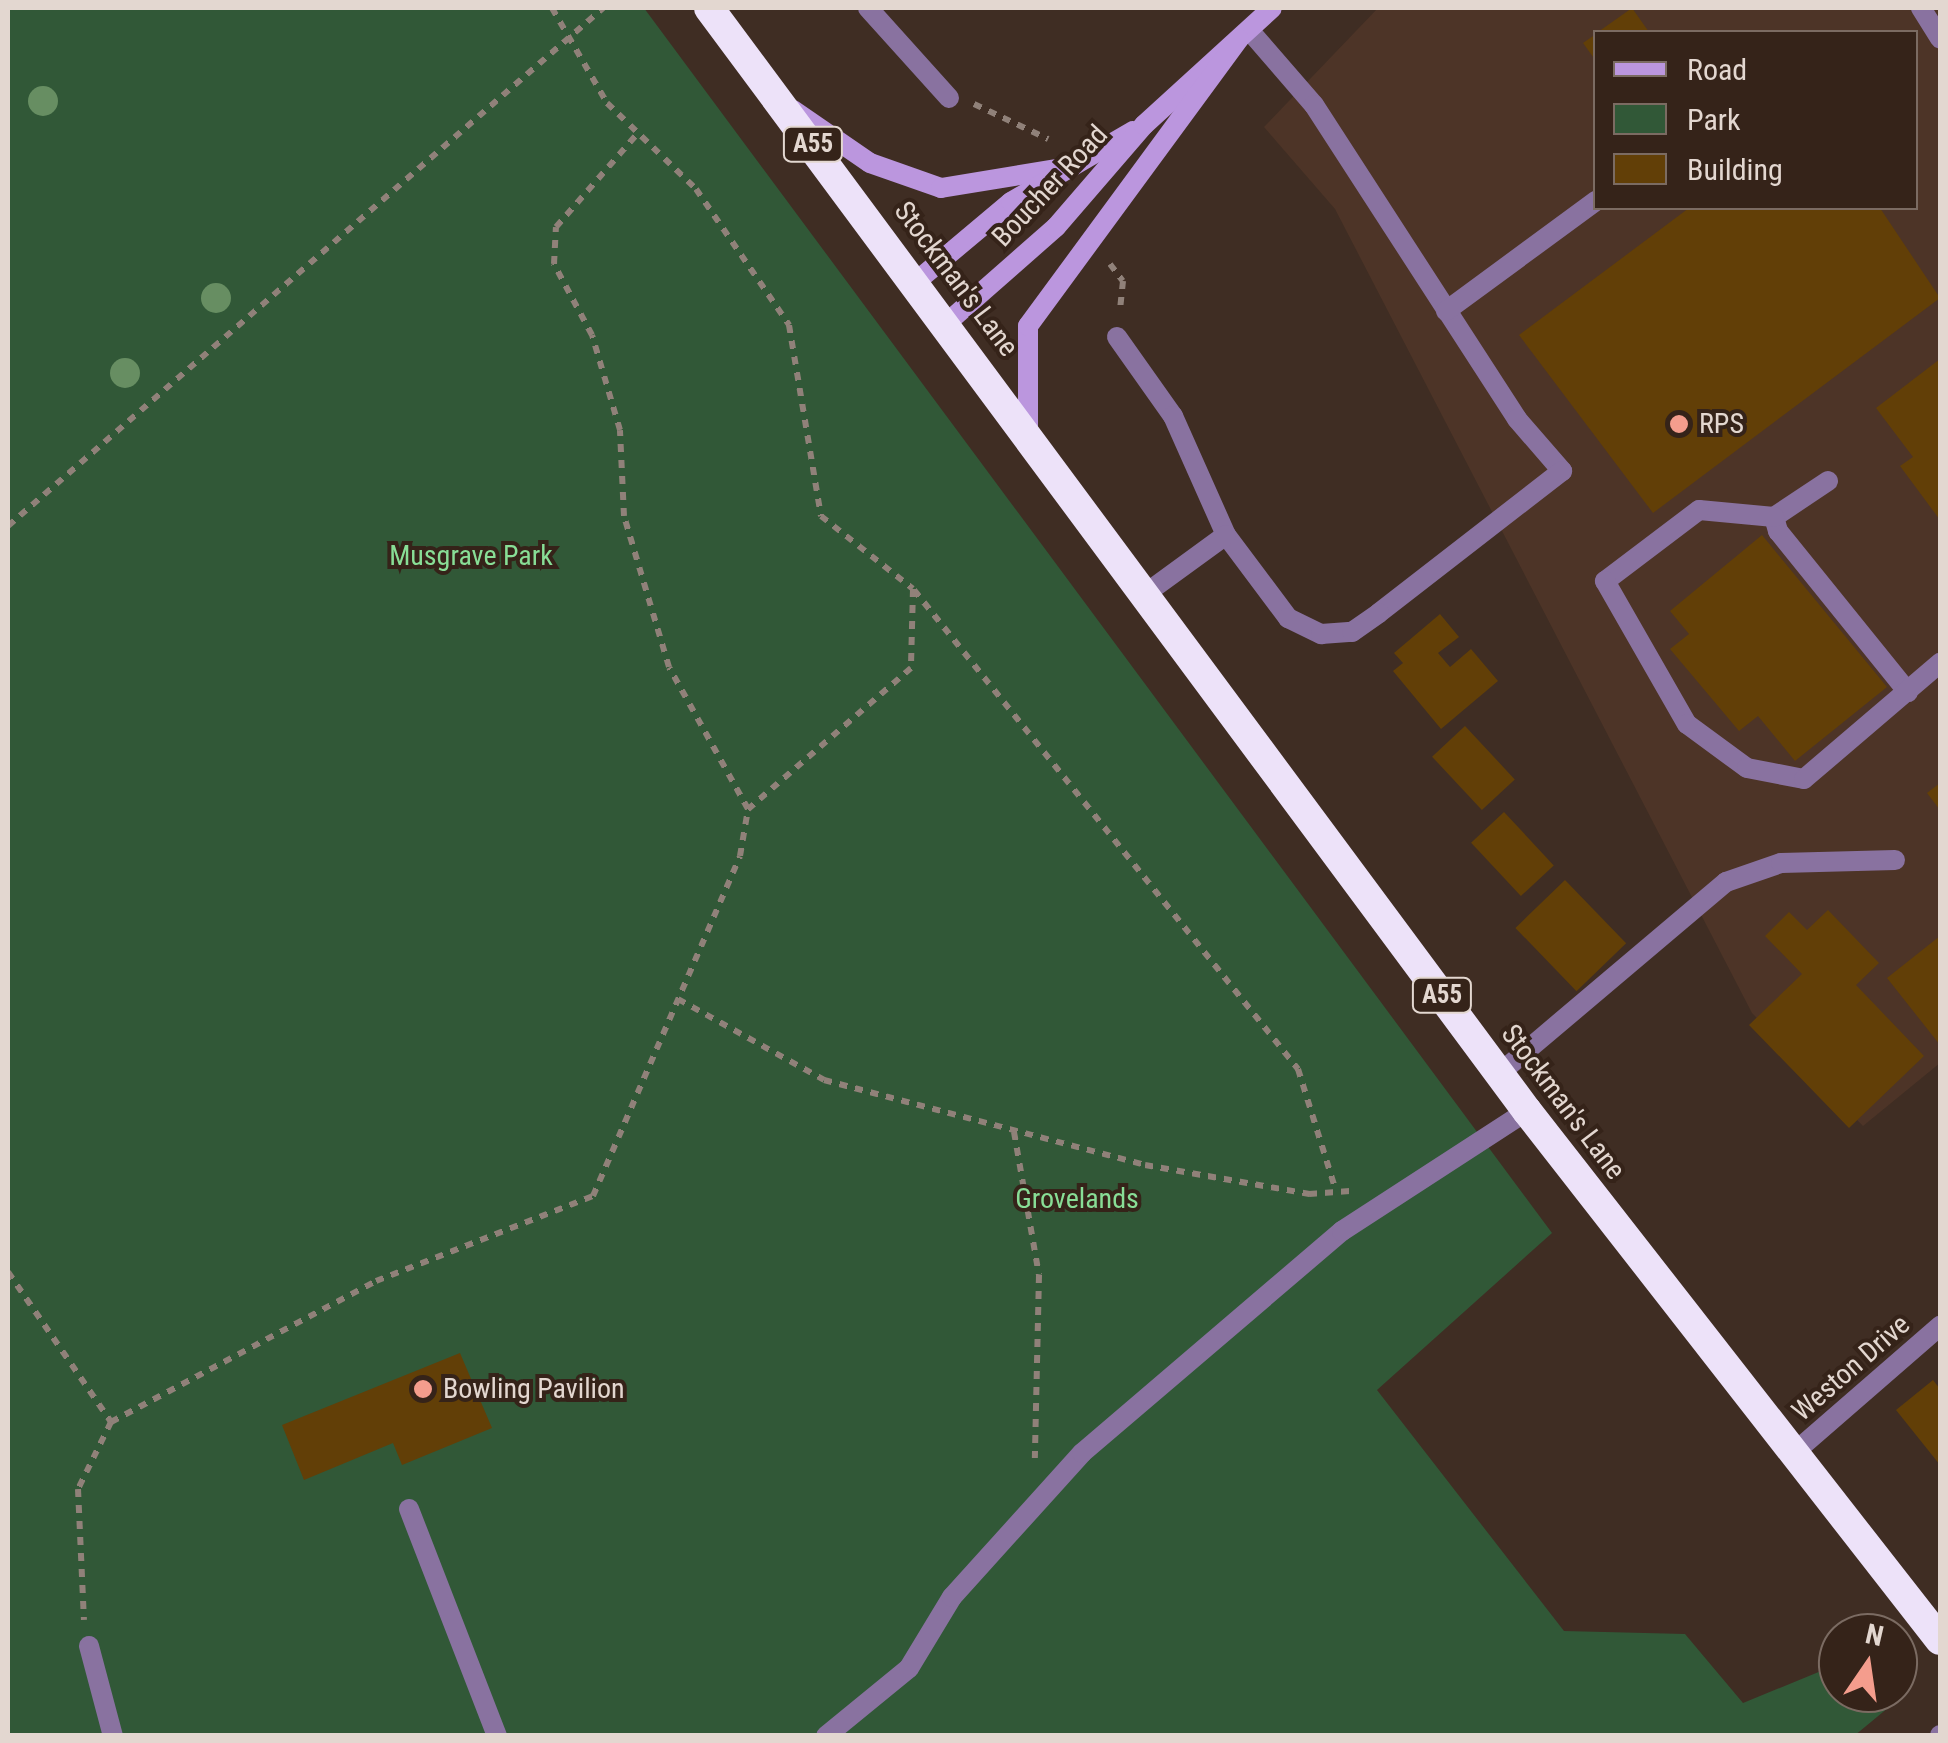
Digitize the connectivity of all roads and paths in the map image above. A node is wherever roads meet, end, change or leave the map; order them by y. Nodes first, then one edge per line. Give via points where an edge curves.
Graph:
1 (552, 8) edge
2 (603, 8) edge
3 (709, 8) edge
4 (868, 8) edge
5 (1272, 8) edge
6 (1921, 8) edge
7 (571, 34) junction
8 (1244, 34) junction
9 (1940, 38) edge
10 (948, 98) joint
11 (779, 100) junction
12 (1144, 125) junction
13 (638, 133) junction
14 (1071, 164) junction
15 (1593, 204) edge
16 (1095, 245) junction
17 (918, 280) junction
18 (1446, 311) junction
19 (949, 321) junction
20 (1118, 338) joint
21 (1028, 432) junction
22 (1828, 481) dead end
23 (1774, 517) junction
24 (8, 526) edge
25 (1226, 534) junction
26 (913, 588) junction
27 (1145, 594) junction
28 (1940, 662) edge
29 (1908, 692) junction
30 (748, 810) junction
31 (1895, 860) dead end
32 (678, 999) junction
33 (1500, 1074) junction
34 (1528, 1111) junction
35 (1014, 1132) junction
36 (1336, 1188) junction
37 (1395, 1201) junction
38 (8, 1272) edge
39 (1940, 1326) edge
40 (111, 1422) junction
41 (1796, 1450) junction
42 (1047, 1493) junction
43 (409, 1509) dead end
44 (1940, 1640) edge
45 (89, 1646) joint
46 (113, 1736) edge
47 (498, 1736) edge
48 (826, 1736) edge

1 - 7 path
2 - 7 path
3 - 11 highway, Stockman's Lane / A55
4 - 10 street
5 - 8 street, Boucher Road
6 - 9 street
7 - 13 path via 607,103
7 - 24 path
8 - 12 street, Boucher Road
8 - 16 street
8 - 18 street via 1314,105
10 - 14 path via 1009,114
11 - 14 street via 907,180 961,187
11 - 17 highway, Stockman's Lane / A55
12 - 14 street, Boucher Road
12 - 19 street, Boucher Road via 1056,227
13 - 26 path via 696,189 788,325 821,516
13 - 30 path via 556,227 554,264 592,336 620,430 624,516 670,667
14 - 17 street, Boucher Road
15 - 18 street
16 - 20 path via 1123,281
16 - 21 street via 1028,326
17 - 19 highway, Stockman's Lane / A55
18 - 25 street via 1562,471 1352,632 1321,634 1288,618
19 - 21 highway, Stockman's Lane / A55
20 - 25 street via 1172,416
21 - 27 highway, Stockman's Lane / A55
22 - 23 street
23 - 29 street via 1786,545
23 - 29 street via 1699,510 1605,580 1687,724 1746,768 1804,779
25 - 27 street
26 - 30 path via 912,668
26 - 36 path via 1298,1069
27 - 33 highway, Stockman's Lane / A55
28 - 29 street
30 - 32 path via 740,856
31 - 33 street via 1781,864 1726,882
32 - 35 path via 824,1080
32 - 40 path via 593,1196 376,1281
33 - 34 highway, Stockman's Lane / A55
34 - 37 street
34 - 41 highway, Stockman's Lane / A55
35 - 36 path via 1145,1166 1309,1194
35 - 42 path via 1038,1275 1034,1474
36 - 37 path
37 - 42 street via 1342,1231
38 - 40 path
39 - 41 street, Weston Drive
40 - 45 path via 78,1489
41 - 44 highway, Stockman's Lane / A55
42 - 48 street via 952,1597 909,1668
43 - 47 street
45 - 46 street

